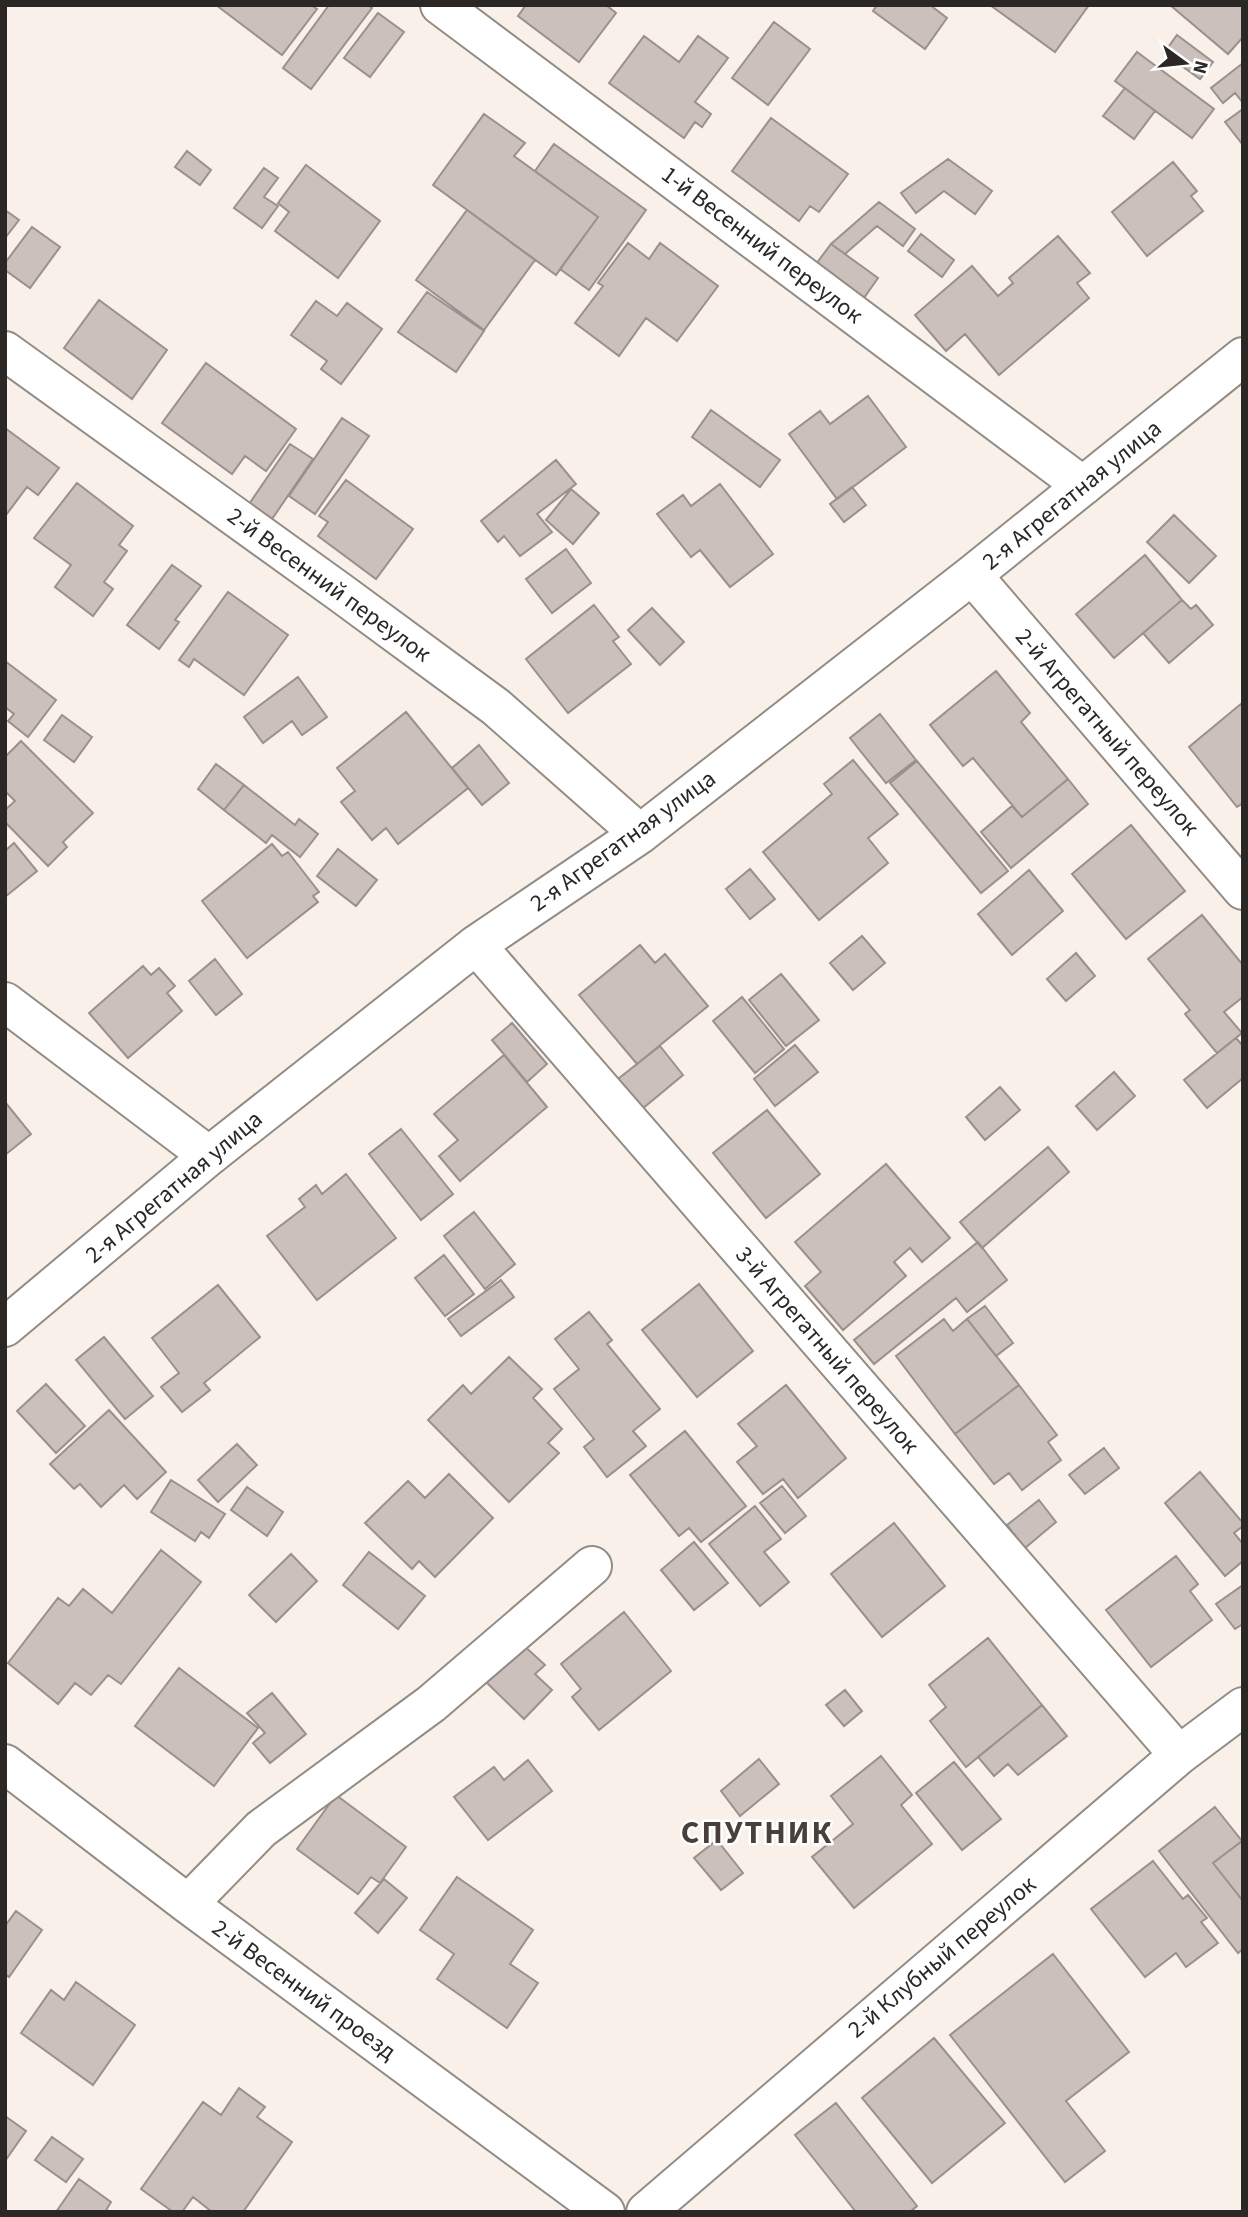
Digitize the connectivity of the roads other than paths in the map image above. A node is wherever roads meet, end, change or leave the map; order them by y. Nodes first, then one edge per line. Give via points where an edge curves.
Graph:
1 (440, 5) edge
2 (5, 351) edge
3 (1243, 358) edge
4 (1083, 486) junction
5 (972, 575) junction
6 (640, 834) junction
7 (1243, 890) edge
8 (476, 945) junction
9 (5, 1002) edge
10 (209, 1156) junction
11 (5, 1327) edge
12 (592, 1566) dead end
13 (1243, 1707) edge
14 (1179, 1755) junction
15 (5, 1764) edge
16 (187, 1904) junction
17 (605, 2212) edge
18 (646, 2212) edge

1 - 4 street, 1-й Весенний переулок
2 - 6 street, 2-й Весенний переулок via 496,707
3 - 4 street, 2-я Агрегатная улица
4 - 5 street, 2-я Агрегатная улица
5 - 6 street, 2-я Агрегатная улица
5 - 7 street, 2-й Агрегатный переулок
6 - 8 street, 2-я Агрегатная улица
8 - 10 street, 2-я Агрегатная улица
8 - 14 street, 3-й Агрегатный переулок
9 - 10 street
10 - 11 street, 2-я Агрегатная улица
12 - 16 street via 431,1704 261,1829
13 - 14 street, 2-й Клубный переулок
14 - 18 street, 2-й Клубный переулок
15 - 16 street, 2-й Весенний проезд
16 - 17 street, 2-й Весенний проезд

